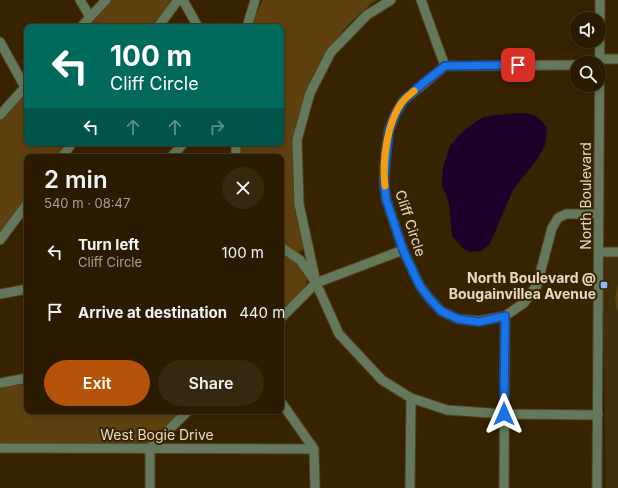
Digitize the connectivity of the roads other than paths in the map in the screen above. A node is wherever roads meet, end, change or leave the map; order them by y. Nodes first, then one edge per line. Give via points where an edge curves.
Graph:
1 (80, 0) edge
2 (106, 0) edge
3 (178, 0) edge
4 (183, 0) edge
5 (255, 0) edge
6 (391, 0) edge
7 (421, 0) edge
8 (600, 0) edge
9 (90, 17) junction
10 (84, 24) edge
11 (160, 24) edge
12 (196, 24) edge
13 (249, 24) edge
14 (0, 42) edge
15 (600, 56) edge
16 (618, 59) edge
17 (606, 62) edge
18 (570, 65) edge
19 (445, 66) junction
20 (24, 83) edge
21 (24, 88) edge
22 (600, 92) edge
23 (0, 115) edge
24 (181, 146) edge
25 (174, 154) edge
26 (24, 208) edge
27 (599, 214) junction
28 (0, 240) edge
29 (284, 249) edge
30 (403, 250) junction
31 (599, 252) junction
32 (618, 252) edge
33 (316, 283) junction
34 (24, 290) edge
35 (0, 294) edge
36 (284, 315) edge
37 (505, 316) junction
38 (24, 379) edge
39 (0, 383) edge
40 (411, 398) junction
41 (284, 406) edge
42 (185, 414) edge
43 (504, 414) junction
44 (598, 415) junction
45 (0, 448) edge
46 (150, 448) junction
47 (314, 449) junction
48 (150, 488) edge
49 (315, 488) edge
50 (410, 488) edge
51 (504, 488) edge
52 (597, 488) edge

1 - 9 street
2 - 9 street
3 - 11 street
4 - 12 street
5 - 13 street
6 - 33 street via 367,15 330,52 310,93 297,140 299,204
7 - 19 street
8 - 15 street, North Boulevard
9 - 10 street
14 - 20 street
16 - 17 street
18 - 19 street
19 - 30 street, Cliff Circle via 403,101 389,130 384,181 386,199
21 - 23 street
22 - 27 street, North Boulevard
24 - 25 street
26 - 28 street
27 - 31 street, North Boulevard
27 - 37 street, Cliff Circle via 566,214 558,218 552,228 537,285 524,303
29 - 33 street via 300,260
30 - 33 street
30 - 37 street, Cliff Circle via 420,286 441,311 458,319 479,322
31 - 32 street
31 - 44 street, North Boulevard
33 - 36 street
33 - 40 street via 340,334 382,380
34 - 35 street
37 - 43 street
38 - 39 street
40 - 43 street via 446,410
40 - 50 street
41 - 47 street
42 - 46 street
43 - 44 street
43 - 51 street
44 - 52 street, North Boulevard
45 - 46 street, West Bogie Drive
46 - 47 street, West Bogie Drive
46 - 48 street
47 - 49 street

